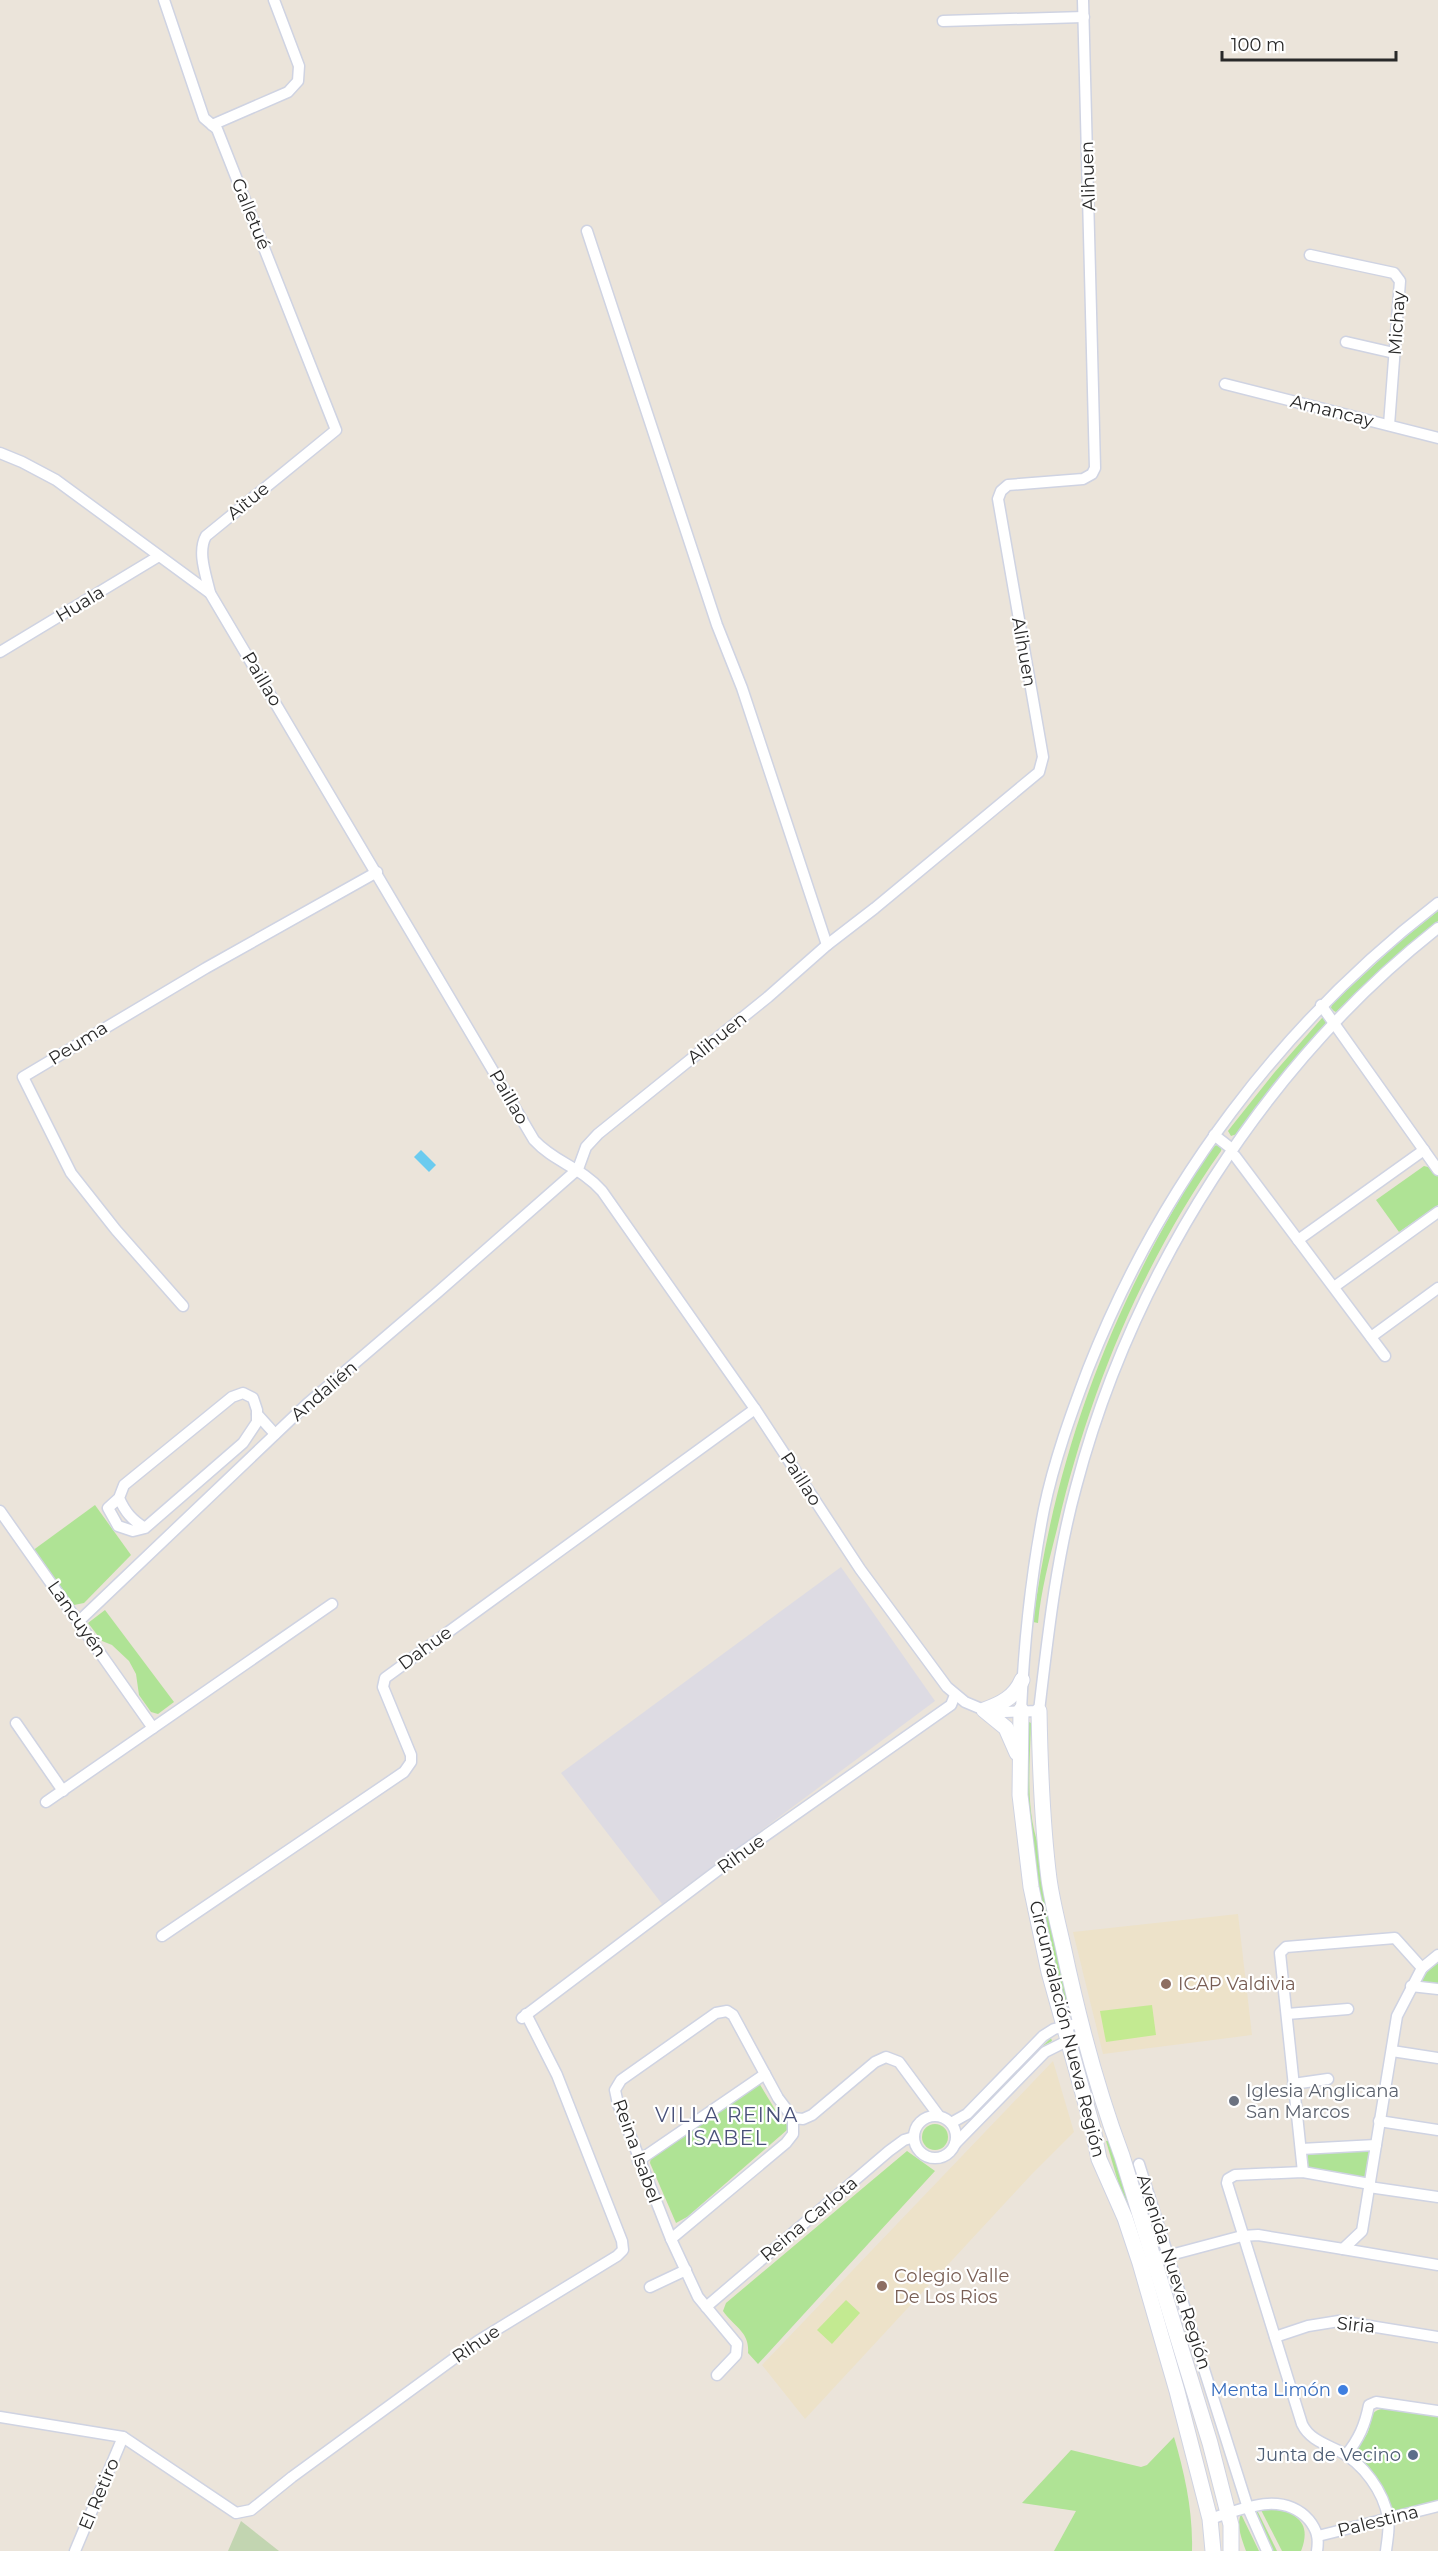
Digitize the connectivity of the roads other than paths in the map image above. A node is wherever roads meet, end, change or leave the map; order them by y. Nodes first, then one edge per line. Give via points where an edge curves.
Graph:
1 (164, 0) edge
2 (274, 0) edge
3 (1083, 0) edge
4 (1084, 17) junction
5 (943, 21) dead end
6 (212, 125) junction
7 (588, 231) dead end
8 (1310, 255) dead end
9 (1346, 342) dead end
10 (1394, 353) junction
11 (1225, 384) dead end
12 (1389, 425) junction
13 (336, 430) joint
14 (1438, 438) edge
15 (0, 453) edge
16 (159, 556) junction
17 (210, 593) junction
18 (0, 652) edge
19 (377, 872) junction
20 (1438, 903) edge
21 (1438, 928) edge
22 (827, 945) junction
23 (1321, 1005) junction
24 (1335, 1024) junction
25 (1214, 1135) junction
26 (1424, 1150) junction
27 (1234, 1153) junction
28 (578, 1169) junction
29 (1438, 1170) edge
30 (1438, 1212) edge
31 (1299, 1240) junction
32 (1334, 1287) junction
33 (1438, 1288) edge
34 (183, 1306) dead end
35 (1371, 1337) junction
36 (1385, 1356) dead end
37 (755, 1409) junction
38 (257, 1414) junction
39 (275, 1434) junction
40 (0, 1511) edge
41 (332, 1604) dead end
42 (78, 1622) junction
43 (1022, 1680) junction
44 (955, 1695) junction
45 (984, 1710) junction
46 (1021, 1710) junction
47 (1039, 1711) junction
48 (16, 1723) dead end
49 (153, 1728) junction
50 (1020, 1761) junction
51 (63, 1791) junction
52 (46, 1802) dead end
53 (162, 1936) dead end
54 (1438, 1955) edge
55 (1422, 1968) junction
56 (1411, 1986) junction
57 (1438, 1989) edge
58 (1348, 2009) dead end
59 (1287, 2014) junction
60 (1080, 2023) junction
61 (1064, 2037) junction
62 (1084, 2038) junction
63 (1392, 2051) junction
64 (1438, 2058) edge
65 (765, 2074) junction
66 (1328, 2079) dead end
67 (1293, 2084) junction
68 (1105, 2110) junction
69 (1089, 2115) junction
70 (939, 2116) junction
71 (793, 2118) junction
72 (1379, 2121) junction
73 (951, 2123) junction
74 (1438, 2130) edge
75 (914, 2137) junction
76 (955, 2144) junction
77 (1376, 2145) junction
78 (1301, 2149) junction
79 (638, 2161) junction
80 (1139, 2164) dead end
81 (1303, 2172) junction
82 (1369, 2186) junction
83 (1438, 2197) edge
84 (1242, 2236) junction
85 (671, 2239) junction
86 (1347, 2246) junction
87 (1168, 2256) junction
88 (1146, 2261) junction
89 (1438, 2265) edge
90 (686, 2270) junction
91 (650, 2287) dead end
92 (706, 2307) junction
93 (1275, 2337) junction
94 (1438, 2337) edge
95 (717, 2375) dead end
96 (1438, 2411) edge
97 (0, 2417) edge
98 (123, 2437) junction
99 (1346, 2455) junction
100 (1438, 2506) edge
101 (1248, 2508) junction
102 (1229, 2513) junction
103 (1389, 2518) junction
104 (1210, 2519) junction
105 (1318, 2536) junction
106 (1232, 2549) edge
107 (75, 2551) edge
108 (1213, 2551) edge
109 (1267, 2551) edge
110 (1317, 2551) edge
111 (1386, 2551) edge

1 - 6 street, Galletué via 204,118
2 - 6 street via 299,66 298,81 288,92
3 - 4 street, Alihuen
4 - 5 street
4 - 22 street, Alihuen via 1095,468 1087,478 1008,485 998,499 1041,767 1036,776
6 - 13 street, Galletué via 248,205
7 - 22 street
8 - 10 street, Michay via 1394,273 1400,281
9 - 10 street
10 - 12 street, Michay
11 - 12 street, Amancay
12 - 14 street, Amancay
13 - 17 street, Aitue via 206,536 202,553
15 - 16 street, Paillao via 56,480
16 - 17 street, Paillao
16 - 18 street, Huala
17 - 19 street, Paillao
19 - 28 street, Paillao via 534,1140 552,1156
19 - 34 street, Peuma via 197,973 24,1077 71,1173
20 - 23 street, Circunvalación Nueva Región
21 - 24 street, Circunvalación Nueva Región via 1363,992
22 - 28 street, Alihuen via 598,1134 586,1147
23 - 24 street
23 - 25 street, Circunvalación Nueva Región via 1273,1058
24 - 26 street
24 - 27 street, Circunvalación Nueva Región via 1308,1052
25 - 27 street
25 - 43 street, Circunvalación Nueva Región via 1176,1191 1133,1267 1081,1387 1045,1508
26 - 29 street
26 - 31 street
27 - 31 street
27 - 47 street, Circunvalación Nueva Región via 1166,1258 1129,1334 1100,1407 1076,1486 1055,1585
28 - 37 street, Paillao via 602,1191
28 - 39 street, Andalién
30 - 32 street
31 - 32 street
32 - 35 street
33 - 35 street
35 - 36 street
37 - 44 street, Paillao via 860,1569
37 - 53 street, Dahue via 385,1678 383,1687 411,1755 404,1772
38 - 38 street via 257,1422 243,1443 145,1528 133,1531 118,1526 108,1508 119,1498 124,1485 232,1397 243,1393 253,1398
38 - 39 street
39 - 42 street, Andalién
40 - 42 street, Lancuyén
41 - 49 street
42 - 49 street, Lancuyén
43 - 45 street via 1006,1700
43 - 46 street, Circunvalación Nueva Región
44 - 45 street, Paillao
44 - 98 street, Rihue via 951,1705 742,1852 524,2016 557,2074 623,2250 617,2256 478,2341 250,2510 236,2513
45 - 46 street, Paillao
45 - 50 street via 1006,1728
46 - 47 street, Paillao
46 - 50 street, Circunvalación Nueva Región
47 - 60 street, Circunvalación Nueva Región via 1049,1881
48 - 51 street
49 - 51 street
50 - 61 street, Circunvalación Nueva Región via 1030,1887
51 - 52 street
54 - 55 street
55 - 56 street
55 - 59 street via 1395,1938 1286,1947 1280,1953
56 - 57 street
56 - 63 street via 1397,2016
58 - 59 street
59 - 67 street
60 - 61 street
60 - 62 street, Circunvalación Nueva Región
61 - 62 street
61 - 69 street, Circunvalación Nueva Región
61 - 73 street via 1043,2036 967,2114
61 - 76 street
62 - 68 street, Circunvalación Nueva Región
63 - 64 street
63 - 72 street
65 - 71 street, Reina Isabel
65 - 79 street
65 - 79 street, Reina Isabel via 733,2015 716,2013 617,2086 618,2104
66 - 67 street
67 - 78 street
68 - 69 street
68 - 88 street, Circunvalación Nueva Región via 1122,2156
69 - 88 street, Circunvalación Nueva Región via 1099,2159
70 - 71 street via 899,2062 886,2057 812,2115
70 - 73 street
70 - 75 street via 923,2120
71 - 85 street via 794,2134 786,2143
72 - 74 street
72 - 77 street
73 - 76 street
75 - 76 street via 918,2149 928,2157 942,2157
75 - 92 street, Reina Carlota via 896,2145
77 - 78 street
77 - 82 street
78 - 81 street
79 - 85 street, Reina Isabel
80 - 87 street, Avenida Nueva Región
81 - 82 street
81 - 84 street via 1228,2178
82 - 83 street
82 - 86 street via 1362,2231
84 - 86 street
84 - 87 street
84 - 93 street
85 - 90 street, Reina Isabel
86 - 89 street
87 - 88 street
87 - 101 street, Avenida Nueva Región
88 - 102 street, Circunvalación Nueva Región via 1210,2443
88 - 104 street, Circunvalación Nueva Región
90 - 91 street
90 - 92 street, Reina Isabel
92 - 95 street, Reina Isabel via 737,2344 736,2355
93 - 94 street, Siria via 1339,2321
93 - 99 street via 1304,2429 1312,2438
96 - 99 street via 1376,2402 1369,2405 1365,2424
97 - 98 street
98 - 107 street, El Retiro
99 - 103 street via 1375,2485
100 - 103 street, Palestina
101 - 102 street
101 - 105 street via 1274,2503 1292,2508 1310,2522
101 - 109 street, Avenida Nueva Región
102 - 104 street
102 - 106 street, Circunvalación Nueva Región
103 - 105 street, Palestina
103 - 111 street
104 - 108 street, Circunvalación Nueva Región
105 - 110 street

